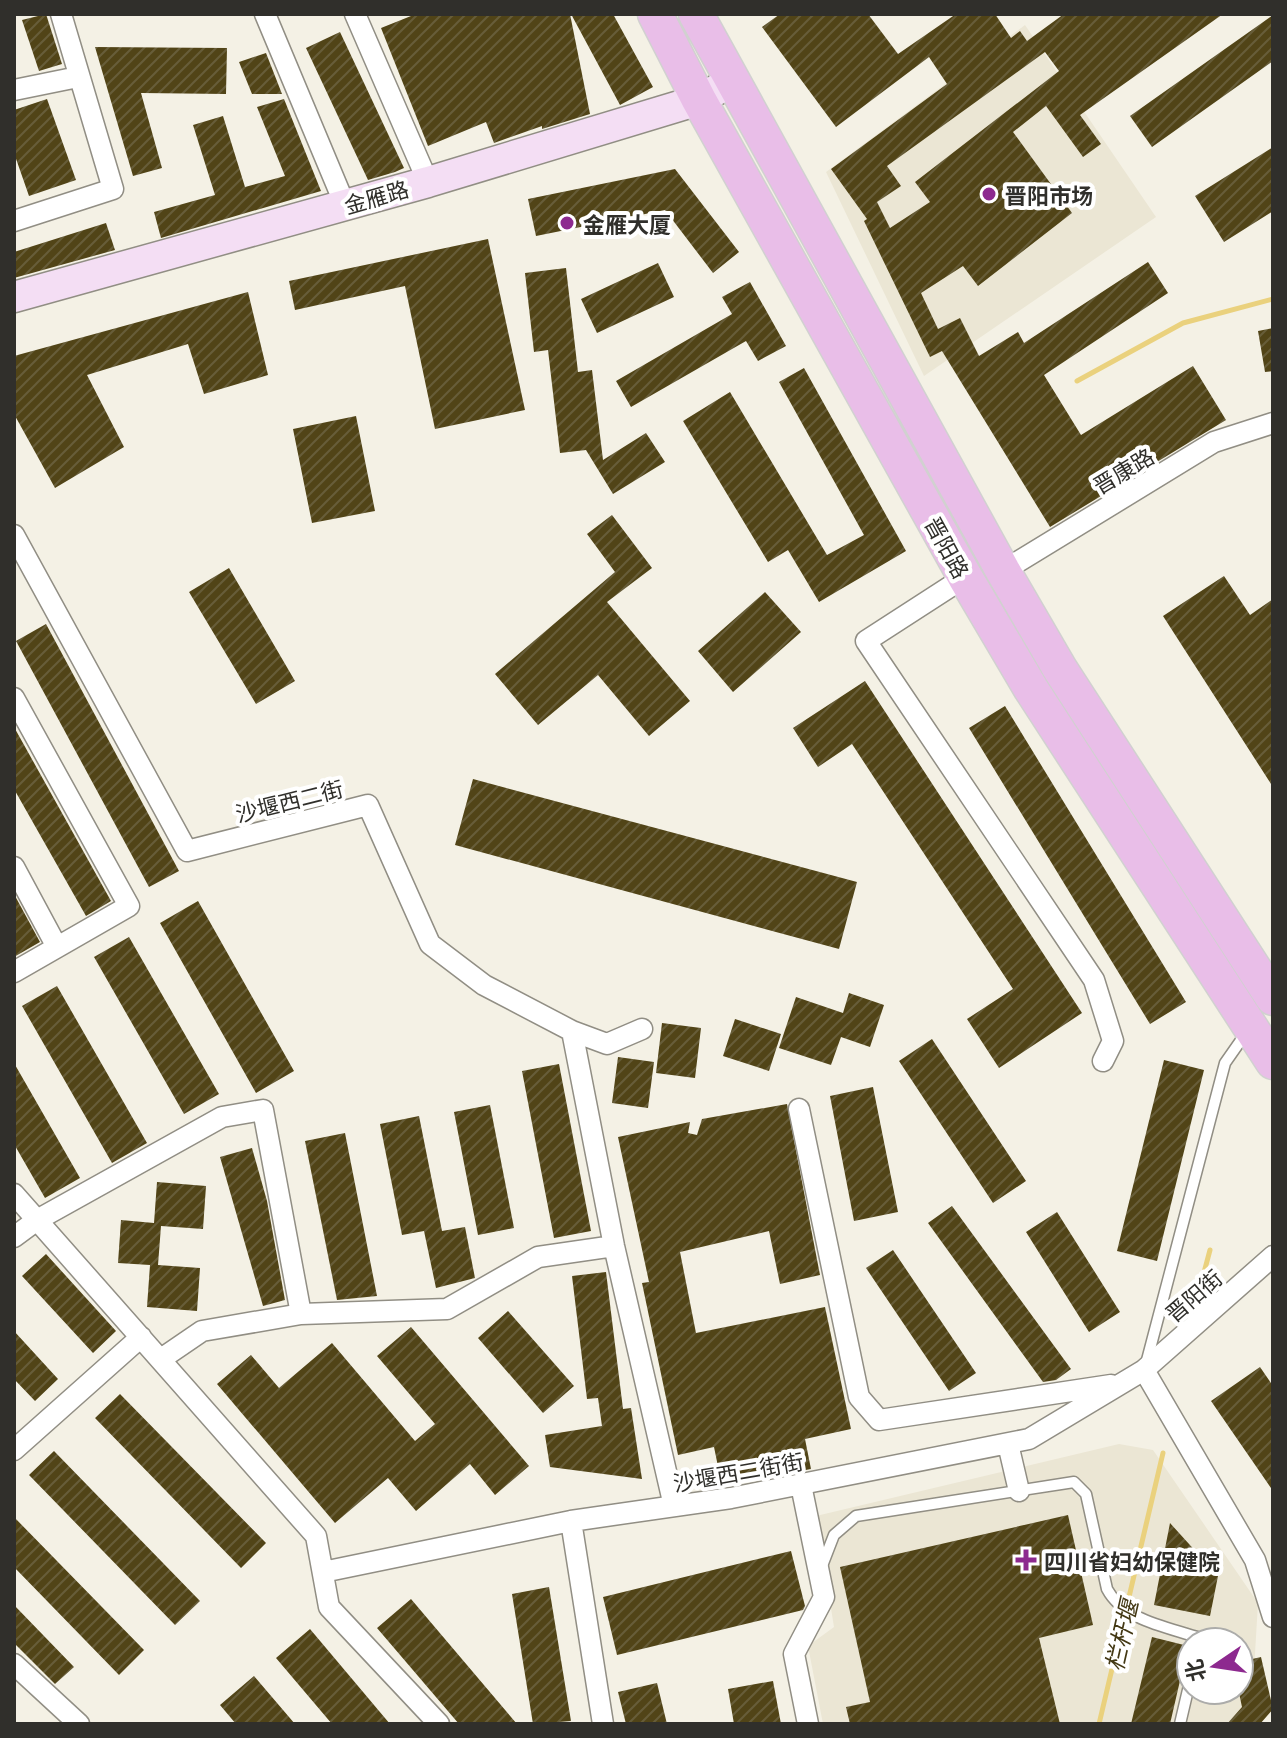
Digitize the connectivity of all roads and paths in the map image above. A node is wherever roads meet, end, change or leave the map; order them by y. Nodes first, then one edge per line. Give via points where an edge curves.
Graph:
1 (61, 14) edge
2 (265, 14) edge
3 (355, 14) edge
4 (655, 14) edge
5 (696, 14) edge
6 (78, 77) junction
7 (732, 81) junction
8 (14, 90) edge
9 (699, 100) junction
10 (428, 182) junction
11 (345, 205) junction
12 (14, 221) edge
13 (14, 297) edge
14 (1273, 423) edge
15 (14, 535) edge
16 (22, 568) edge
17 (1003, 571) junction
18 (965, 577) junction
19 (14, 582) edge
20 (14, 698) edge
21 (14, 867) edge
22 (57, 947) junction
23 (14, 972) edge
24 (1273, 998) edge
25 (1251, 1027) junction
26 (642, 1029) dead end
27 (572, 1031) junction
28 (1103, 1061) dead end
29 (1273, 1062) edge
30 (799, 1109) dead end
31 (14, 1194) edge
32 (37, 1220) junction
33 (14, 1237) edge
34 (614, 1246) junction
35 (1273, 1256) edge
36 (301, 1314) junction
37 (141, 1337) junction
38 (161, 1359) junction
39 (1144, 1370) junction
40 (1123, 1383) junction
41 (1008, 1444) junction
42 (14, 1450) edge
43 (801, 1485) junction
44 (1019, 1491) junction
45 (674, 1506) junction
46 (571, 1521) junction
47 (323, 1572) junction
48 (819, 1573) junction
49 (1273, 1617) edge
50 (1175, 1629) edge
51 (14, 1664) edge
52 (79, 1724) edge
53 (439, 1724) edge
54 (603, 1724) edge
55 (808, 1724) edge

1 - 6 street
2 - 11 street
3 - 10 street
4 - 9 main road, 晋阳路
5 - 7 main road, 晋阳路
6 - 8 street
6 - 12 street via 113,189
7 - 9 street, 金雁路
7 - 17 main road, 晋阳路
9 - 10 street, 金雁路
9 - 18 main road, 晋阳路
10 - 11 street, 金雁路
11 - 13 street, 金雁路
14 - 17 street, 晋康路 via 1214,442
15 - 16 street, 沙堰西二街
16 - 19 street
16 - 27 street, 沙堰西二街 via 187,851 368,805 430,944 484,985
17 - 24 main road, 晋阳路 via 1060,669
18 - 25 main road, 晋阳路 via 1031,689
18 - 28 street via 866,641 1094,980 1113,1041
20 - 22 street via 129,906
21 - 22 street
22 - 23 street
25 - 29 main road, 晋阳路
25 - 39 lane via 1225,1063
26 - 27 street, 沙堰西二街 via 607,1044
27 - 34 street
30 - 40 street via 859,1397 879,1420
31 - 32 street
32 - 33 street
32 - 36 street via 222,1117 263,1110
32 - 37 street
34 - 36 street via 538,1257 447,1309
34 - 45 street
35 - 39 street, 晋阳街
36 - 38 street via 202,1331
37 - 38 street
37 - 42 street
38 - 47 street via 316,1536
39 - 40 street, 沙堰西二街街
39 - 49 street via 1255,1560
40 - 41 street, 沙堰西二街街 via 1029,1439
41 - 43 street, 沙堰西二街街
41 - 44 street
43 - 45 street, 沙堰西二街街
43 - 48 street
44 - 48 lane via 856,1516 834,1535
44 - 50 lane via 1074,1482 1086,1494 1114,1602 1130,1614
45 - 46 street, 沙堰西二街街
46 - 47 street, 沙堰西二街街
46 - 54 street
47 - 53 street via 329,1607
48 - 55 street via 824,1597 794,1654
51 - 52 street

